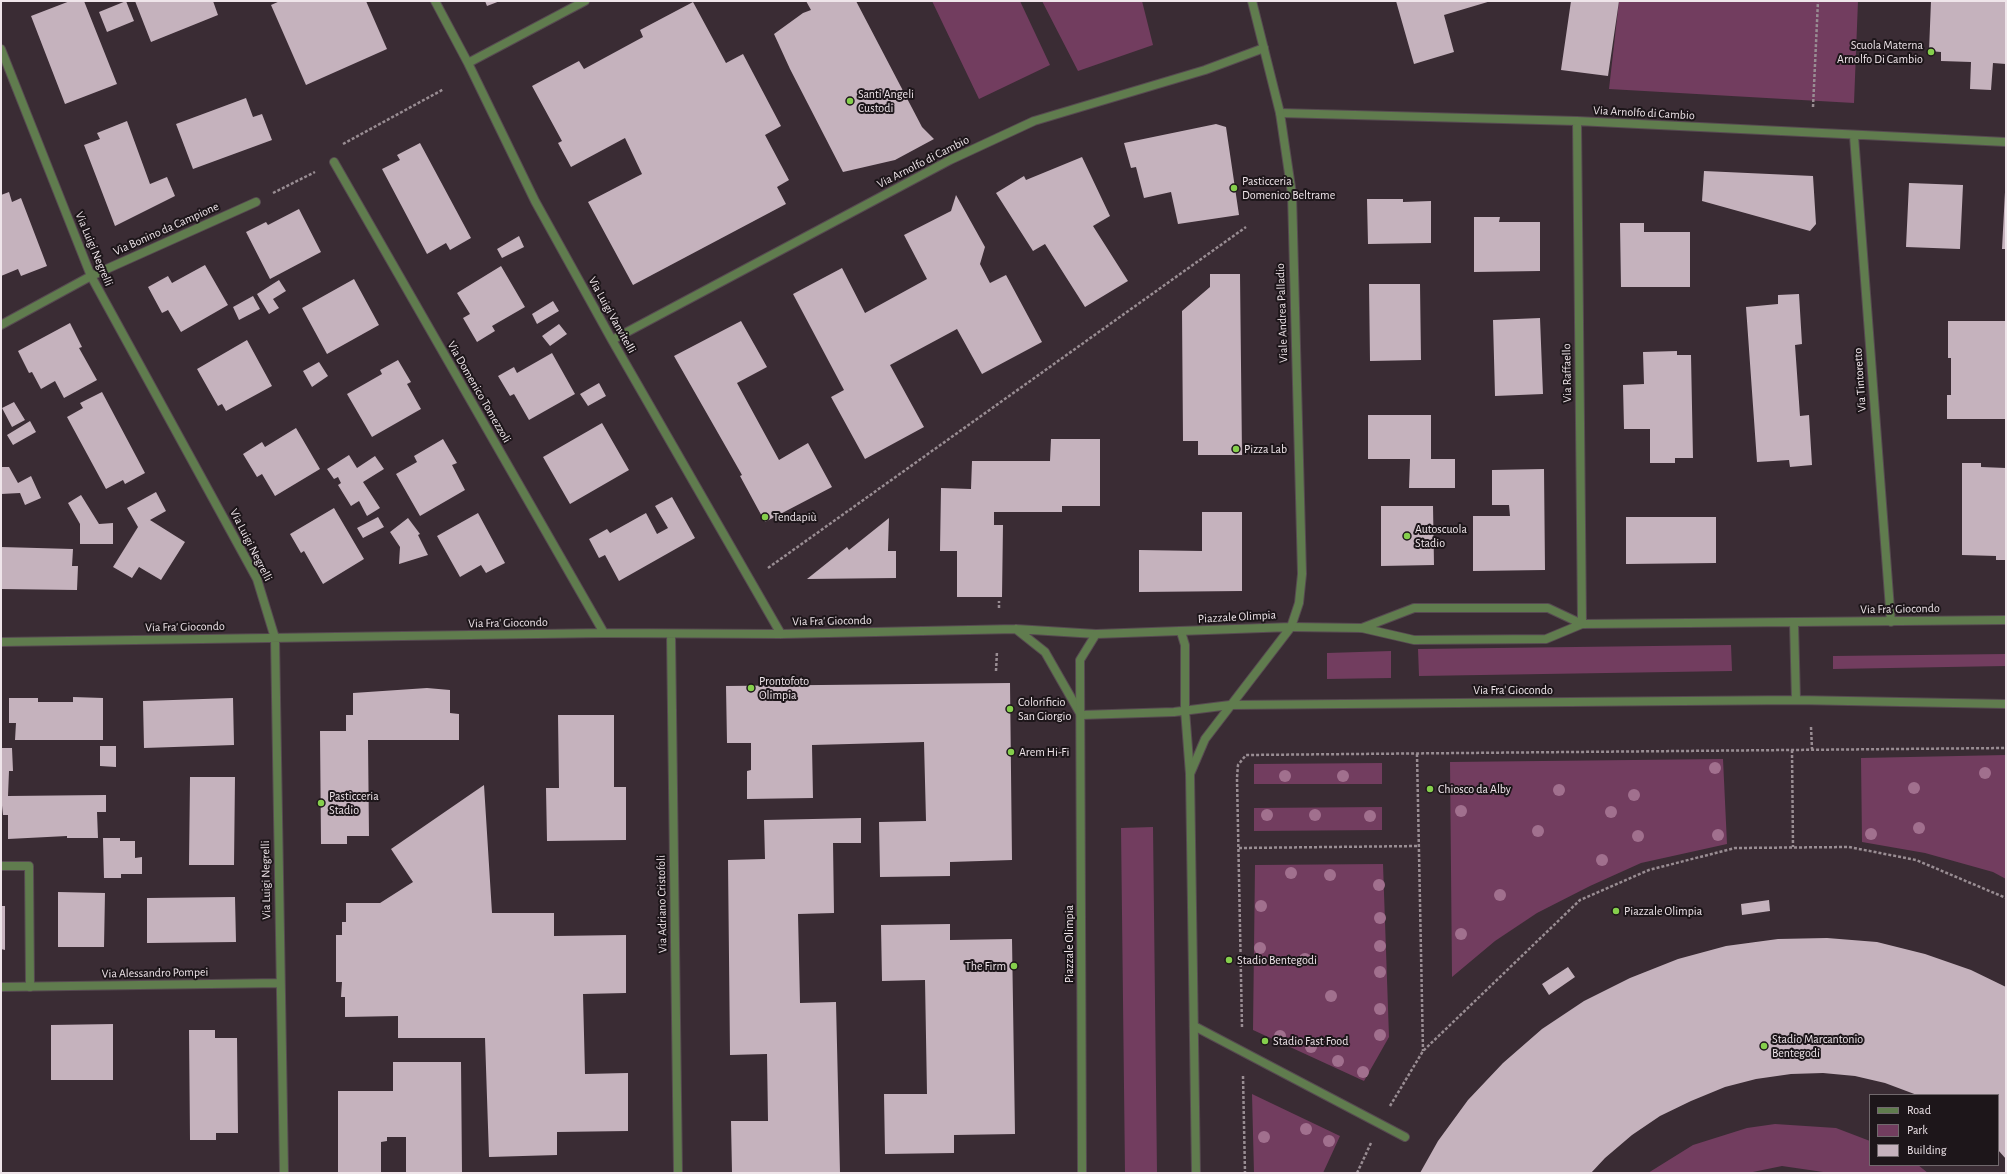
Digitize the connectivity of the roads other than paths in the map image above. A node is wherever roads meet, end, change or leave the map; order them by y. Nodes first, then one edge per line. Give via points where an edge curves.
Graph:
1 (435, 1) edge
2 (585, 1) edge
3 (1252, 1) edge
4 (1264, 48) junction
5 (1, 49) edge
6 (468, 63) junction
7 (1280, 113) junction
8 (1576, 121) junction
9 (1854, 136) junction
10 (2006, 142) edge
11 (334, 162) road end
12 (256, 202) road end
13 (91, 276) junction
14 (1, 325) edge
15 (612, 340) junction
16 (2006, 620) edge
17 (1891, 622) junction
18 (1794, 623) junction
19 (1582, 624) junction
20 (1291, 627) junction
21 (1362, 628) junction
22 (1016, 629) junction
23 (1182, 632) junction
24 (604, 633) junction
25 (671, 634) junction
26 (781, 634) junction
27 (1096, 634) junction
28 (275, 638) junction
29 (1, 642) edge
30 (1796, 700) junction
31 (2006, 704) edge
32 (1230, 705) junction
33 (1185, 710) junction
34 (1081, 715) junction
35 (1190, 774) junction
36 (1, 866) edge
37 (280, 983) junction
38 (1, 987) edge
39 (30, 987) junction
40 (1194, 1026) junction
41 (1405, 1137) dead end
42 (284, 1173) edge
43 (678, 1173) edge
44 (1082, 1173) edge
45 (1196, 1173) edge

1 - 6 street, Via Luigi Vanvitelli
2 - 6 street
3 - 4 street, Viale Andrea Palladio
4 - 7 street, Viale Andrea Palladio
4 - 15 street, Via Arnolfo di Cambio via 1206,70 1034,121 950,160
5 - 13 street, Via Luigi Negrelli
6 - 15 street, Via Luigi Vanvitelli via 535,201
7 - 8 street, Via Arnolfo di Cambio
7 - 20 street, Viale Andrea Palladio via 1292,194 1302,574 1299,603
8 - 9 street, Via Arnolfo di Cambio
8 - 19 street, Via Raffaello
9 - 10 street, Via Arnolfo di Cambio
9 - 17 street, Via Tintoretto
11 - 24 street, Via Domenico Tomezzoli
12 - 13 street, Via Bonino da Campione
13 - 14 street, Via Bonino da Campione
13 - 28 street, Via Luigi Negrelli via 257,579
15 - 26 street, Via Luigi Vanvitelli
16 - 17 street, Via Fra' Giocondo
17 - 18 street, Via Fra' Giocondo
18 - 19 street, Via Fra' Giocondo
18 - 30 street
19 - 21 street, Via Fra' Giocondo via 1546,639 1414,640
19 - 21 street, Via Fra' Giocondo via 1548,608 1414,608
20 - 21 street, Via Fra' Giocondo
20 - 23 street, Piazzale Olimpia
20 - 32 street, Piazzale Olimpia
22 - 26 street, Via Fra' Giocondo
22 - 27 street, Piazzale Olimpia
22 - 34 street, Piazzale Olimpia via 1045,652
23 - 27 street, Piazzale Olimpia
23 - 33 street, Piazzale Olimpia via 1185,645
24 - 25 street, Via Fra' Giocondo
24 - 28 street, Via Fra' Giocondo
25 - 26 street, Via Fra' Giocondo
25 - 43 street, Via Adriano Cristofoli
27 - 34 street, Piazzale Olimpia via 1080,660
28 - 29 street, Via Fra' Giocondo
28 - 37 street, Via Luigi Negrelli
30 - 31 street, Via Fra' Giocondo
30 - 32 street, Via Fra' Giocondo
32 - 33 street
32 - 35 street, Piazzale Olimpia via 1204,739
33 - 34 street
33 - 35 street, Piazzale Olimpia
34 - 44 street, Piazzale Olimpia
35 - 40 street, Piazzale Olimpia
36 - 39 street via 29,866
37 - 39 street, Via Alessandro Pompei
37 - 42 street, Via Luigi Negrelli
38 - 39 street, Via Alessandro Pompei
40 - 41 street
40 - 45 street, Piazzale Olimpia

